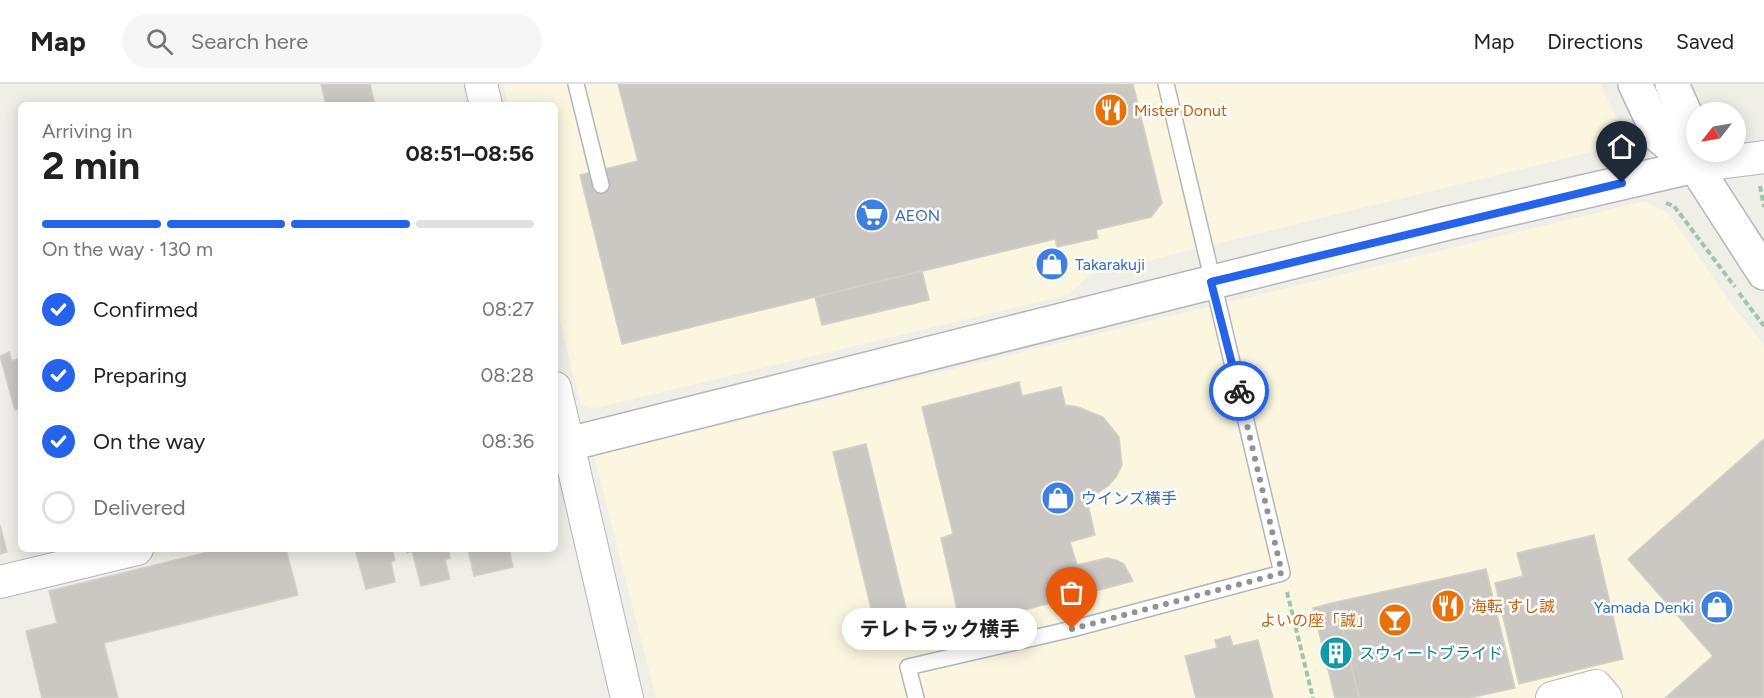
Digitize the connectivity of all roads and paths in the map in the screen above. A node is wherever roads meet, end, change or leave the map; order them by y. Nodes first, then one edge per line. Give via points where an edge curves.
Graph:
1 (481, 84) edge
2 (576, 84) edge
3 (1166, 84) edge
4 (1635, 84) edge
5 (1672, 84) edge
6 (485, 102) edge
7 (1695, 166) junction
8 (1762, 168) edge
9 (600, 185) dead end
10 (1662, 202) dead end
11 (1764, 207) edge
12 (1764, 273) edge
13 (1211, 282) junction
14 (1764, 326) edge
15 (558, 413) edge
16 (562, 446) edge
17 (125, 552) edge
18 (1282, 573) junction
19 (0, 582) edge
20 (627, 698) edge
21 (916, 698) edge
22 (1313, 698) edge
23 (1552, 698) edge
24 (1606, 698) edge

1 - 6 street
2 - 9 lane
3 - 13 lane
4 - 7 street via 1660,137
5 - 7 street via 1691,126
7 - 8 street
7 - 12 street
7 - 13 street
8 - 11 path
10 - 14 path via 1674,206
13 - 16 street
13 - 18 lane
15 - 16 street
16 - 20 street
17 - 19 street
18 - 21 lane via 1072,629 908,667
18 - 22 path
23 - 24 street via 1596,686

